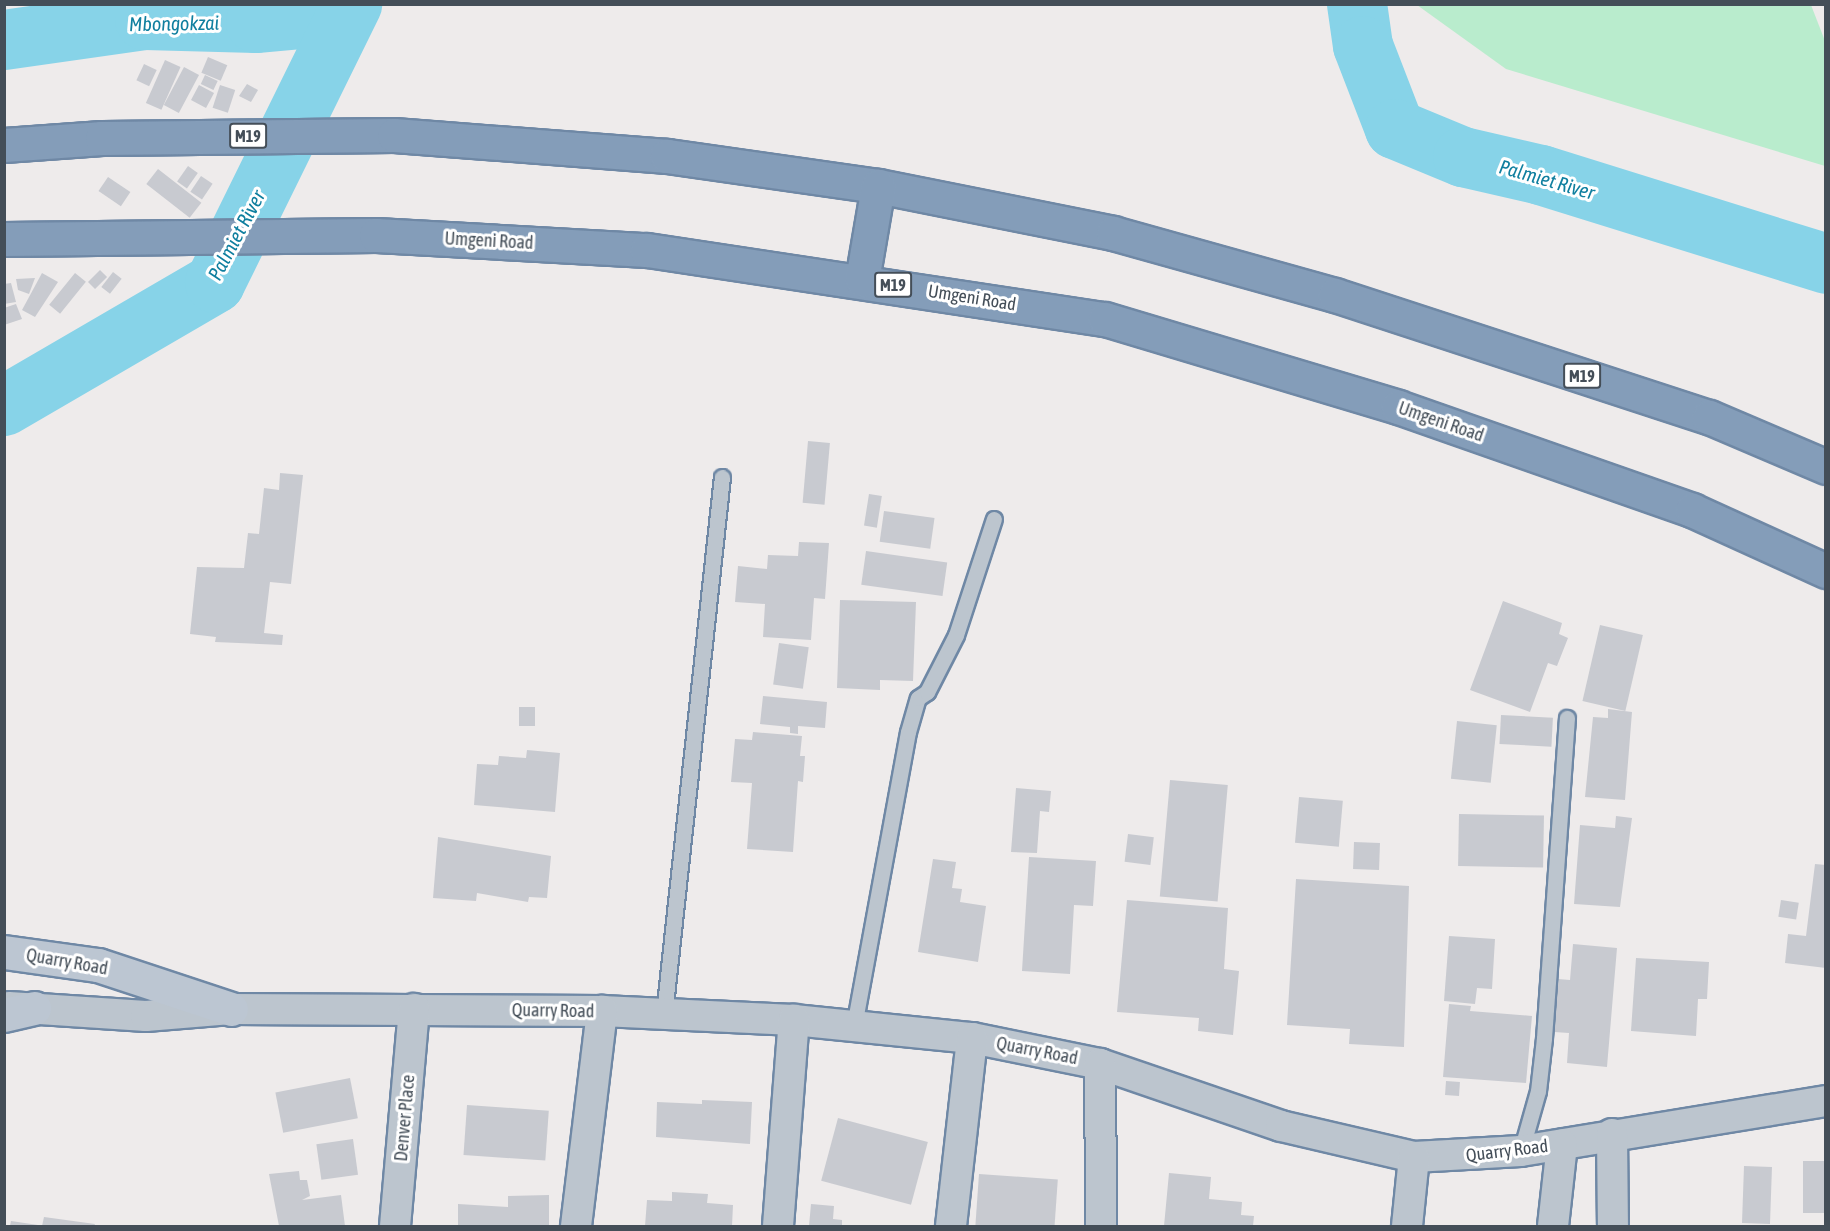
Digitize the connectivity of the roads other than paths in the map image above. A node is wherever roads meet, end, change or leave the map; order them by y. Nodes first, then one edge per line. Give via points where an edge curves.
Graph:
1 (4, 145) edge
2 (878, 186) junction
3 (19, 238) edge
4 (862, 280) junction
5 (1826, 467) edge
6 (722, 477) dead end
7 (994, 519) dead end
8 (1826, 571) edge
9 (1567, 718) dead end
10 (4, 952) edge
11 (231, 1009) junction
12 (414, 1009) junction
13 (14, 1010) edge
14 (602, 1011) junction
15 (664, 1014) junction
16 (794, 1020) junction
17 (854, 1026) junction
18 (972, 1038) junction
19 (1100, 1064) junction
20 (1826, 1101) edge
21 (1612, 1134) junction
22 (1562, 1144) junction
23 (1521, 1151) junction
24 (1414, 1157) junction
25 (395, 1227) edge
26 (576, 1227) edge
27 (778, 1227) edge
28 (951, 1227) edge
29 (1101, 1227) edge
30 (1407, 1227) edge
31 (1553, 1227) edge
32 (1613, 1227) edge

1 - 2 highway, M19 via 102,138 394,135 667,156
2 - 4 highway
2 - 5 highway, M19 via 1113,233 1335,295 1709,417
3 - 4 highway, Umgeni Road / M19 via 376,235 647,250
4 - 8 highway, Umgeni Road / M19 via 1105,319 1398,407 1692,510
6 - 15 lane
7 - 17 lane via 956,635 927,692 918,698 908,732
9 - 23 lane via 1544,1038 1538,1091
10 - 11 street, Quarry Road via 98,965
11 - 12 street, Quarry Road
11 - 13 street, Quarry Road via 146,1016
12 - 14 street, Quarry Road
12 - 25 street, Denver Place
14 - 15 street, Quarry Road
14 - 26 street
15 - 16 street, Quarry Road
16 - 17 street, Quarry Road
16 - 27 street
17 - 18 street, Quarry Road
18 - 19 street, Quarry Road
18 - 28 street
19 - 24 street, Quarry Road via 1281,1126
19 - 29 street
20 - 21 street, Quarry Road
21 - 22 street, Quarry Road
21 - 32 street
22 - 23 street, Quarry Road
22 - 31 street
23 - 24 street, Quarry Road
24 - 30 street

